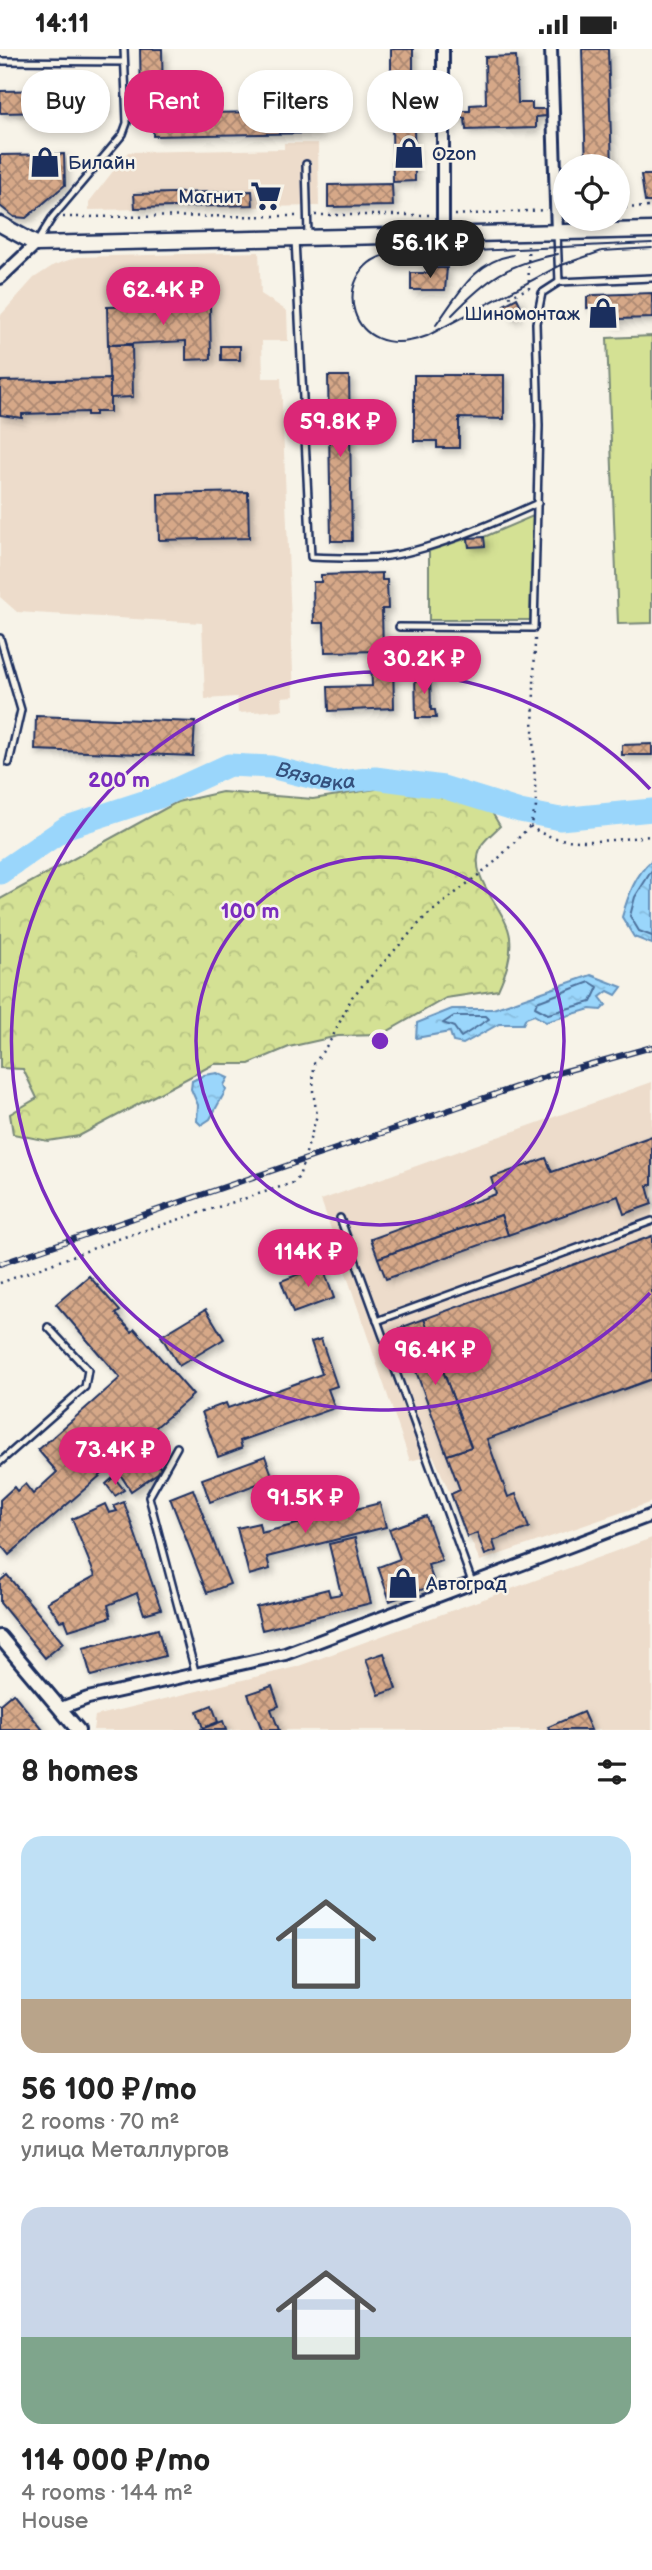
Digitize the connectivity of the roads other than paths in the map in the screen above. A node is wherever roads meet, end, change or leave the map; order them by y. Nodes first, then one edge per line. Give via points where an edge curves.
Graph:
1 (124, 49) edge
2 (443, 49) edge
3 (551, 49) edge
4 (0, 61) edge
5 (124, 62) junction
6 (306, 164) dead end
7 (0, 224) edge
8 (652, 230) edge
9 (557, 233) junction
10 (301, 236) junction
11 (443, 237) junction
12 (36, 244) junction
13 (0, 278) edge
14 (652, 278) edge
15 (559, 282) junction
16 (538, 503) junction
17 (399, 627) dead end
18 (0, 638) edge
19 (9, 764) dead end
20 (340, 1218) dead end
21 (652, 1221) edge
22 (377, 1321) junction
23 (48, 1327) dead end
24 (177, 1447) dead end
25 (0, 1462) edge
26 (652, 1515) edge
27 (472, 1582) junction
28 (0, 1637) edge
29 (196, 1675) junction
30 (61, 1708) junction
31 (78, 1730) edge

1 - 5 lane
2 - 11 street
3 - 9 street
4 - 5 lane
5 - 12 lane via 129,111 123,134 52,218
6 - 10 lane
7 - 12 main road
8 - 9 main road
9 - 11 main road
9 - 15 lane
10 - 11 main road
10 - 12 main road
10 - 16 lane via 311,557 400,553
12 - 13 street
14 - 15 lane
15 - 16 lane via 542,293 536,312
16 - 17 lane via 534,628
18 - 19 lane via 21,710
20 - 22 lane
21 - 22 lane
22 - 27 lane
23 - 25 lane via 88,1370 85,1387
24 - 29 lane via 149,1497
26 - 27 street
27 - 29 street via 285,1654
28 - 30 street
29 - 30 street
30 - 31 street

